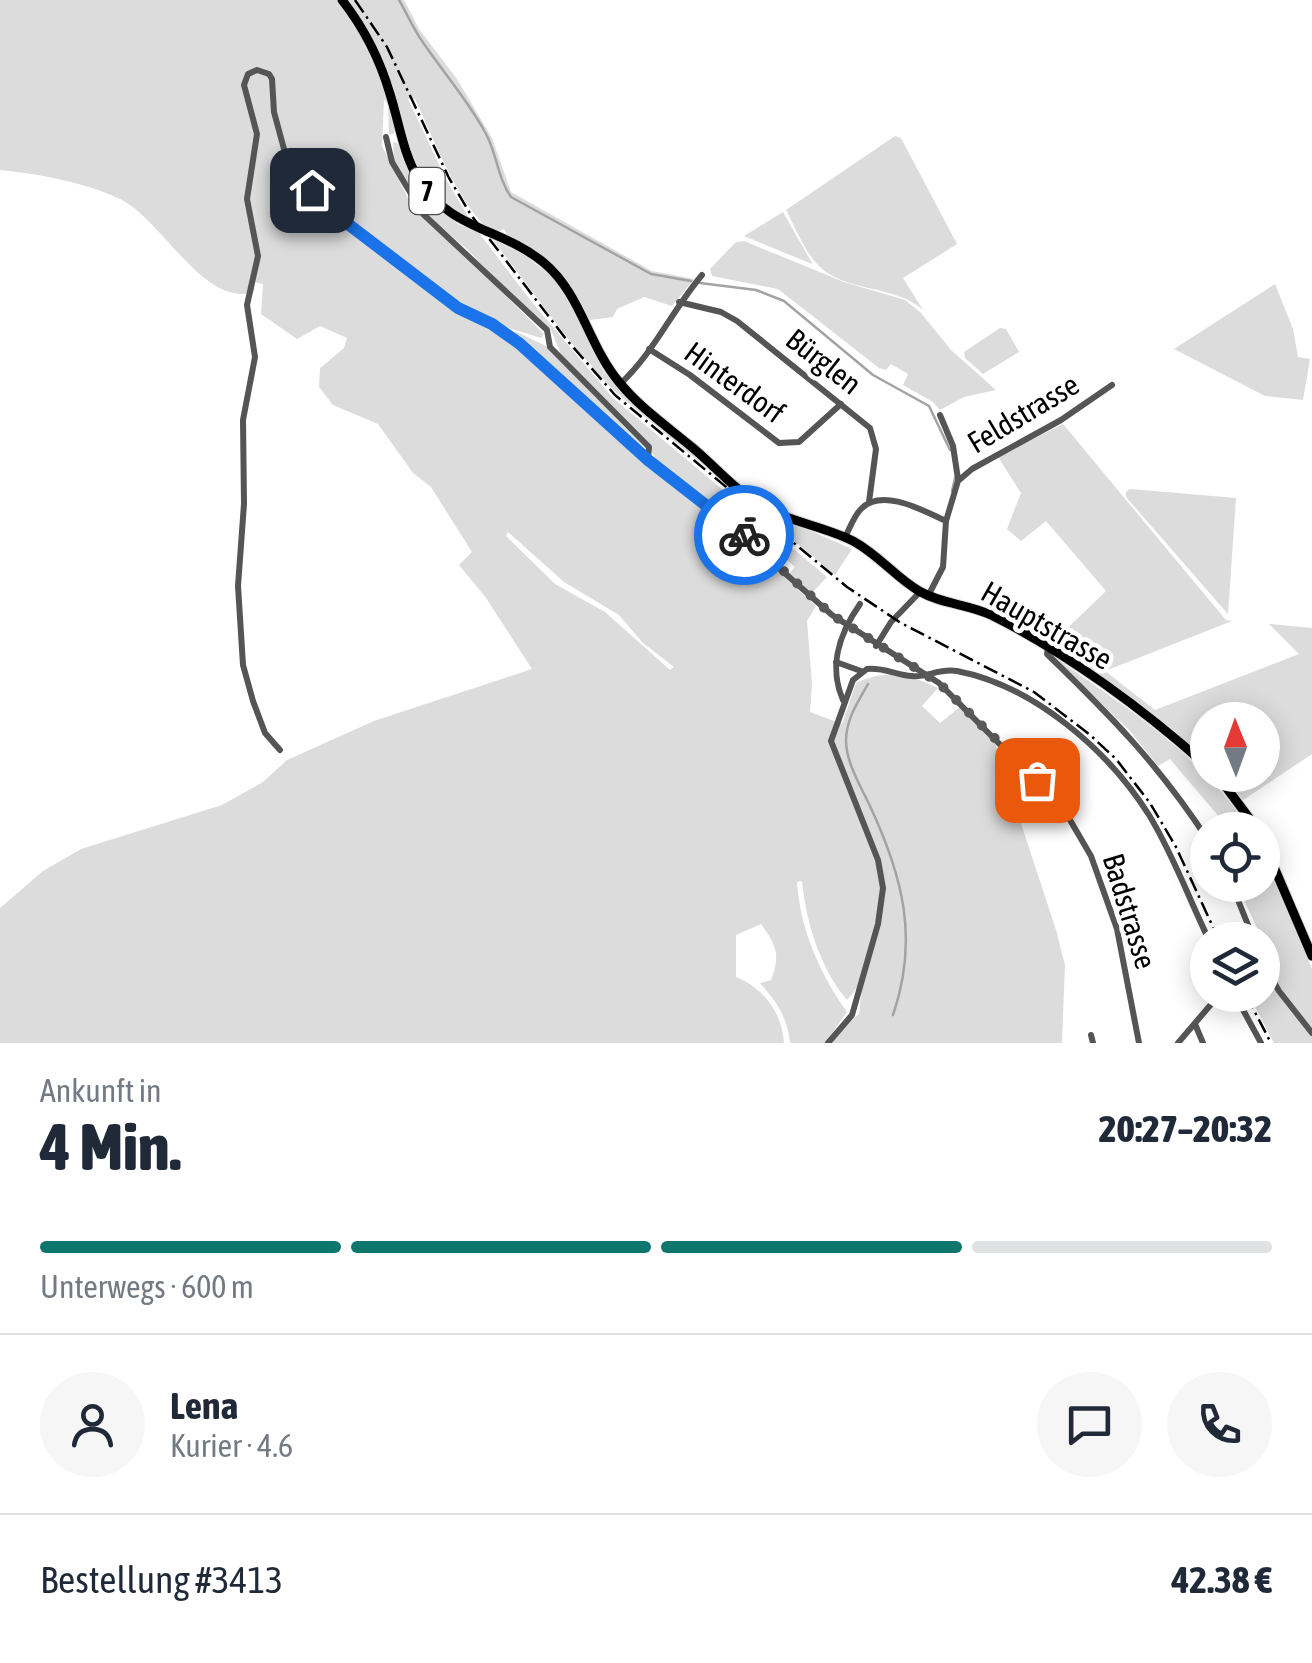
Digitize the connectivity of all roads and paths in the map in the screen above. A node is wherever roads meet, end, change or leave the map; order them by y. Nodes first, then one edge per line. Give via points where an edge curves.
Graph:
1 (342, 0) edge
2 (401, 134) junction
3 (702, 275) dead end
4 (679, 302) junction
5 (649, 348) junction
6 (620, 384) junction
7 (1112, 385) dead end
8 (841, 404) junction
9 (940, 415) dead end
10 (648, 460) junction
11 (958, 480) junction
12 (869, 502) junction
13 (946, 521) junction
14 (845, 537) junction
15 (924, 594) junction
16 (860, 604) dead end
17 (846, 626) junction
18 (876, 646) junction
19 (1048, 648) junction
20 (836, 662) junction
21 (861, 671) junction
22 (926, 673) junction
23 (844, 702) junction
24 (280, 750) dead end
25 (1190, 752) edge
26 (1229, 792) edge
27 (1244, 812) edge
28 (1190, 815) edge
29 (1280, 881) edge
30 (1200, 922) edge
31 (1312, 956) edge
32 (1280, 992) edge
33 (1205, 1012) edge
34 (1245, 1012) edge
35 (1195, 1024) junction
36 (1312, 1033) edge
37 (828, 1043) edge
38 (1140, 1043) edge
39 (1178, 1043) edge
40 (1203, 1043) edge
41 (1261, 1043) edge

1 - 2 main road, Hauptstrasse / 7 via 373,50
2 - 6 main road, Hauptstrasse / 7 via 416,176 448,212 555,273
2 - 10 street via 386,140 423,214 547,330 550,346 649,447
3 - 4 street
4 - 5 street
4 - 8 street, Bürglen via 738,322
5 - 6 street
5 - 8 street, Hinterdorf via 779,443 799,442
6 - 14 main road, Hauptstrasse / 7 via 758,504
7 - 11 street, Feldstrasse
8 - 12 street, Bürglen via 876,438
9 - 11 street via 954,446
10 - 17 street, Badstrasse
10 - 24 street, Badstrasse via 520,344 458,308 323,203 284,148 272,79 262,70 248,74 244,85 257,134 248,199 258,256 246,317 255,357 243,420 240,619 253,702
11 - 13 street, Feldstrasse
12 - 13 street via 906,504
12 - 14 street
13 - 15 street, Feldstrasse via 943,567
14 - 15 main road, Hauptstrasse / 7
15 - 18 street
15 - 19 main road, Hauptstrasse / 7 via 973,607
16 - 17 street
17 - 18 street, Badstrasse
17 - 20 street
18 - 22 street, Badstrasse
19 - 25 main road, Hauptstrasse / 7
19 - 28 street via 1138,744
20 - 21 street
20 - 23 street via 834,678
21 - 22 street
21 - 23 street
22 - 30 street via 960,672 993,683 1048,712 1099,754 1148,814
22 - 38 street, Badstrasse via 1063,808 1086,846 1124,950
23 - 37 street via 831,741 878,860 882,906 852,1015
26 - 27 main road
29 - 31 main road
32 - 36 street
33 - 35 street
34 - 41 street
35 - 39 street
35 - 40 street

